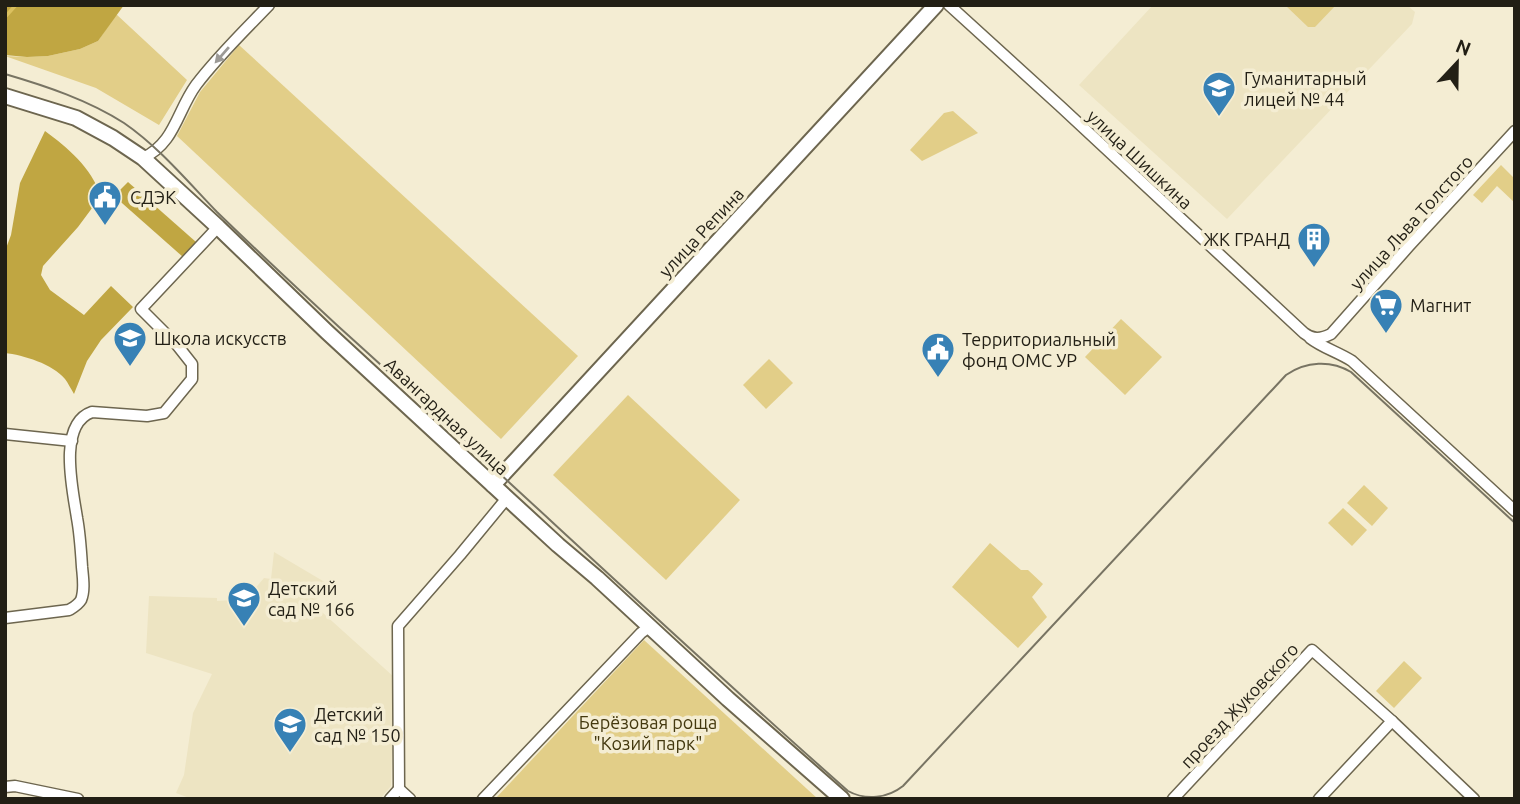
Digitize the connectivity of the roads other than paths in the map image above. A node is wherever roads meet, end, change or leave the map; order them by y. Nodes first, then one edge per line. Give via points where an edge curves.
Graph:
1 (269, 5) edge
2 (936, 5) edge
3 (949, 5) edge
4 (5, 96) edge
5 (1515, 131) edge
6 (143, 158) junction
7 (218, 227) junction
8 (1308, 337) junction
9 (5, 434) edge
10 (72, 441) junction
11 (493, 485) junction
12 (507, 498) junction
13 (1515, 511) edge
14 (5, 618) edge
15 (649, 627) junction
16 (1392, 721) junction
17 (5, 787) edge
18 (399, 789) junction
19 (78, 799) edge
20 (390, 799) edge
21 (411, 799) edge
22 (483, 799) edge
23 (842, 799) edge
24 (1173, 799) edge
25 (1319, 799) edge
26 (1474, 799) edge

1 -> 6 street via 195,87 164,144
2 - 11 street, улица Репина
3 - 8 street, улица Шишкина
4 - 6 street, Авангардная улица via 76,118
5 - 8 street, улица Льва Толстого via 1331,334
6 - 7 street, Авангардная улица
7 - 10 street via 141,309 192,364 192,379 164,414 92,412 79,421
7 - 11 street, Авангардная улица
8 - 13 street, улица Шишкина via 1352,361
9 - 10 street
10 - 14 street via 69,470 84,583 82,598 69,610
11 - 12 street, Авангардная улица
12 - 15 street, Авангардная улица
12 - 18 street via 398,626
15 - 22 street
15 - 23 street, Авангардная улица
16 - 24 street, проезд Жуковского via 1312,650
16 - 25 street
16 - 26 street, проезд Жуковского
17 - 19 street
18 - 20 street
18 - 21 street

